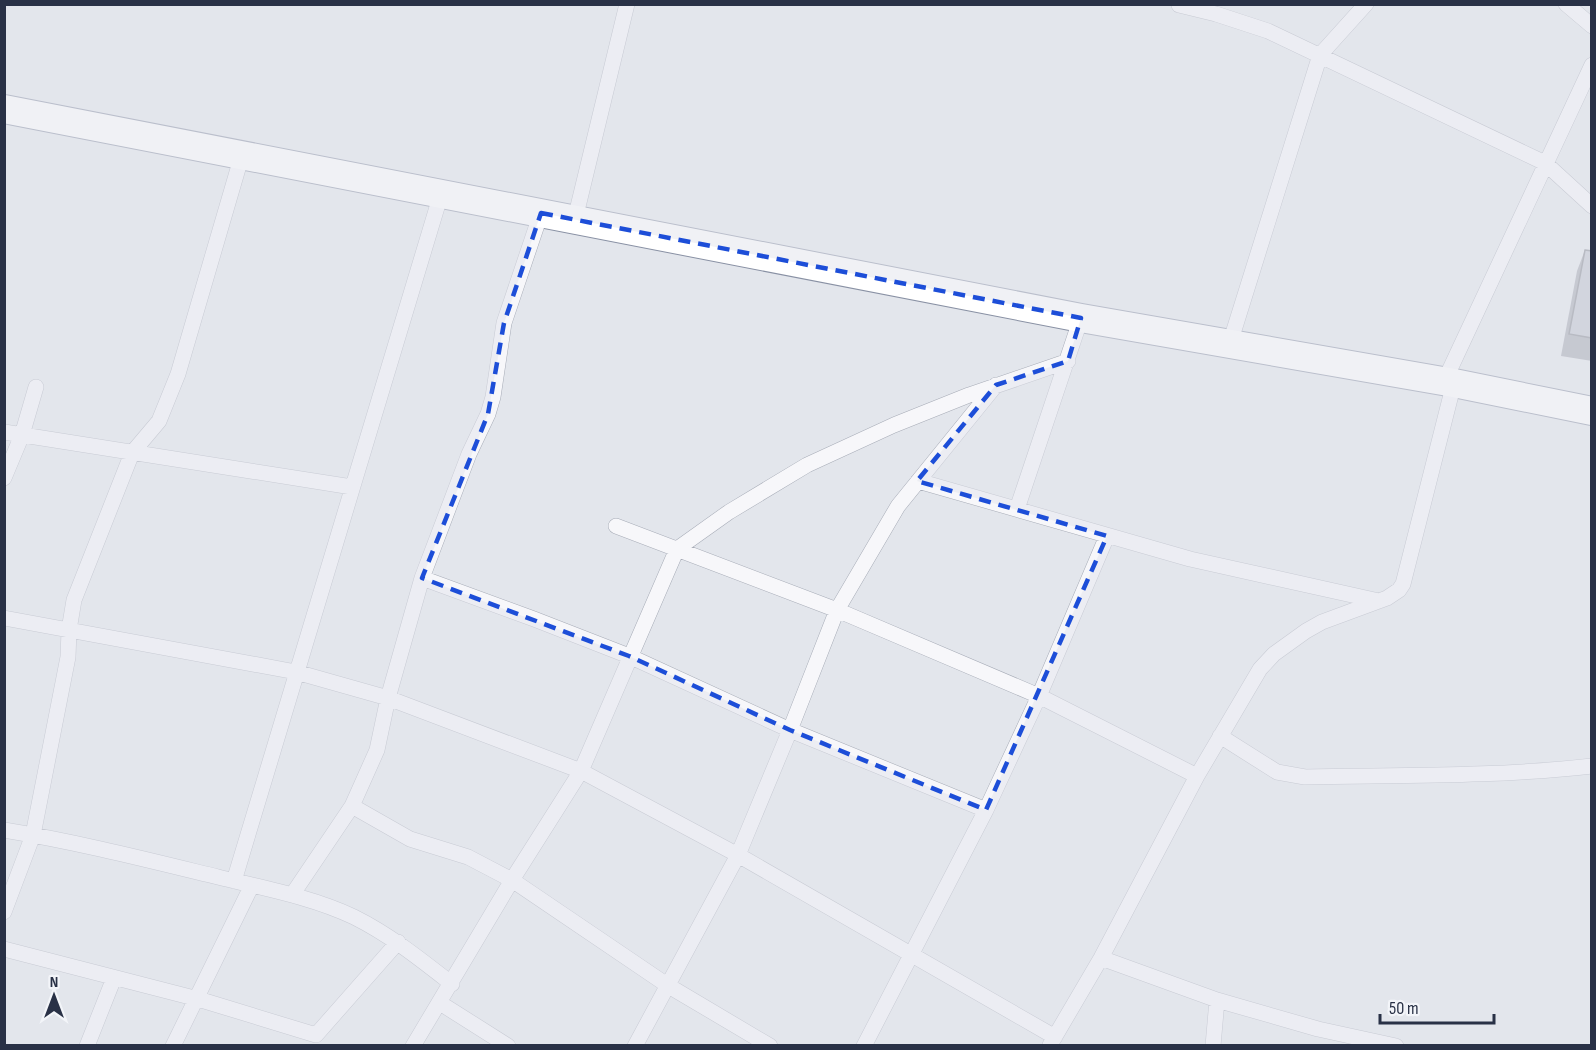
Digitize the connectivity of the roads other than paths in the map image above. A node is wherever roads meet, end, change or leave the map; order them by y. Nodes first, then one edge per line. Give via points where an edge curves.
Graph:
1 (627, 4) edge
2 (1174, 4) edge
3 (1366, 4) edge
4 (1179, 5) edge
5 (1573, 7) edge
6 (1592, 26) edge
7 (1320, 55) junction
8 (1592, 65) edge
9 (4, 109) edge
10 (242, 155) junction
11 (1545, 163) junction
12 (441, 194) junction
13 (1592, 206) edge
14 (541, 213) junction
15 (575, 219) junction
16 (1081, 318) junction
17 (1230, 343) junction
18 (1068, 361) junction
19 (1449, 382) junction
20 (996, 386) junction
21 (36, 387) dead end
22 (1592, 411) edge
23 (4, 432) edge
24 (22, 435) junction
25 (132, 453) junction
26 (4, 478) edge
27 (918, 481) junction
28 (352, 487) junction
29 (1017, 509) junction
30 (616, 526) dead end
31 (1107, 536) junction
32 (677, 549) junction
33 (422, 578) junction
34 (1379, 601) junction
35 (837, 610) junction
36 (4, 618) edge
37 (69, 630) junction
38 (629, 657) junction
39 (296, 672) junction
40 (1039, 696) junction
41 (388, 698) junction
42 (790, 730) junction
43 (1220, 736) junction
44 (1592, 766) edge
45 (581, 771) junction
46 (1197, 776) junction
47 (352, 806) junction
48 (986, 810) junction
49 (4, 831) edge
50 (33, 835) junction
51 (738, 855) junction
52 (512, 880) junction
53 (234, 881) junction
54 (252, 885) junction
55 (292, 895) junction
56 (4, 912) edge
57 (398, 942) junction
58 (4, 949) edge
59 (911, 954) junction
60 (1101, 958) junction
61 (114, 978) junction
62 (452, 984) junction
63 (667, 985) junction
64 (198, 999) junction
65 (1217, 1000) junction
66 (440, 1003) junction
67 (310, 1040) edge
68 (1052, 1041) edge
69 (87, 1046) edge
70 (173, 1046) edge
71 (413, 1046) edge
72 (508, 1046) edge
73 (635, 1046) edge
74 (770, 1046) edge
75 (864, 1046) edge
76 (1213, 1046) edge
77 (1396, 1046) edge

1 - 15 street
2 - 4 street
3 - 7 street
4 - 7 street via 1260,28
5 - 6 street
7 - 11 street
7 - 17 street
8 - 11 street
9 - 10 highway
10 - 12 highway
10 - 25 street via 178,374 159,421
11 - 13 street
11 - 19 street
12 - 14 highway
12 - 28 street
14 - 15 highway
14 - 33 street via 504,323 488,414
15 - 16 highway
16 - 17 highway
16 - 18 street
17 - 19 highway
18 - 20 street
18 - 29 street
19 - 22 highway
19 - 34 street via 1403,584 1393,595
20 - 27 street
20 - 32 street via 894,425 807,465
21 - 24 street
23 - 24 street
24 - 25 street
24 - 26 street
25 - 28 street
25 - 37 street via 74,600
27 - 29 street
27 - 35 street via 877,539
28 - 39 street
29 - 31 street
30 - 32 street
31 - 34 street via 1240,571
31 - 40 street
32 - 35 street
32 - 38 street
33 - 38 street
33 - 41 street
34 - 43 street via 1322,622 1274,654 1260,669
35 - 40 street
35 - 42 street
36 - 37 street
37 - 39 street
37 - 50 street via 68,657
38 - 42 street
38 - 45 street
39 - 41 street
39 - 53 street
40 - 46 street
40 - 48 street
41 - 45 street
41 - 47 street via 377,750
42 - 48 street
42 - 51 street
43 - 44 street via 1277,772 1305,777 1490,775
43 - 46 street
45 - 51 street
45 - 52 street
46 - 60 street
47 - 52 street via 410,839 468,857
47 - 55 street
48 - 59 street
49 - 50 street
50 - 53 street
50 - 56 street
51 - 59 street
51 - 63 street
52 - 62 street
52 - 63 street
53 - 54 street
54 - 55 street
54 - 64 street
55 - 57 street via 351,916
57 - 62 street
57 - 67 street
58 - 61 street
59 - 68 street
59 - 75 street
60 - 65 street
60 - 68 street
61 - 64 street
61 - 69 street
62 - 66 street
63 - 73 street
63 - 74 street
64 - 67 street
64 - 70 street
65 - 76 street
65 - 77 street
66 - 71 street
66 - 72 street

